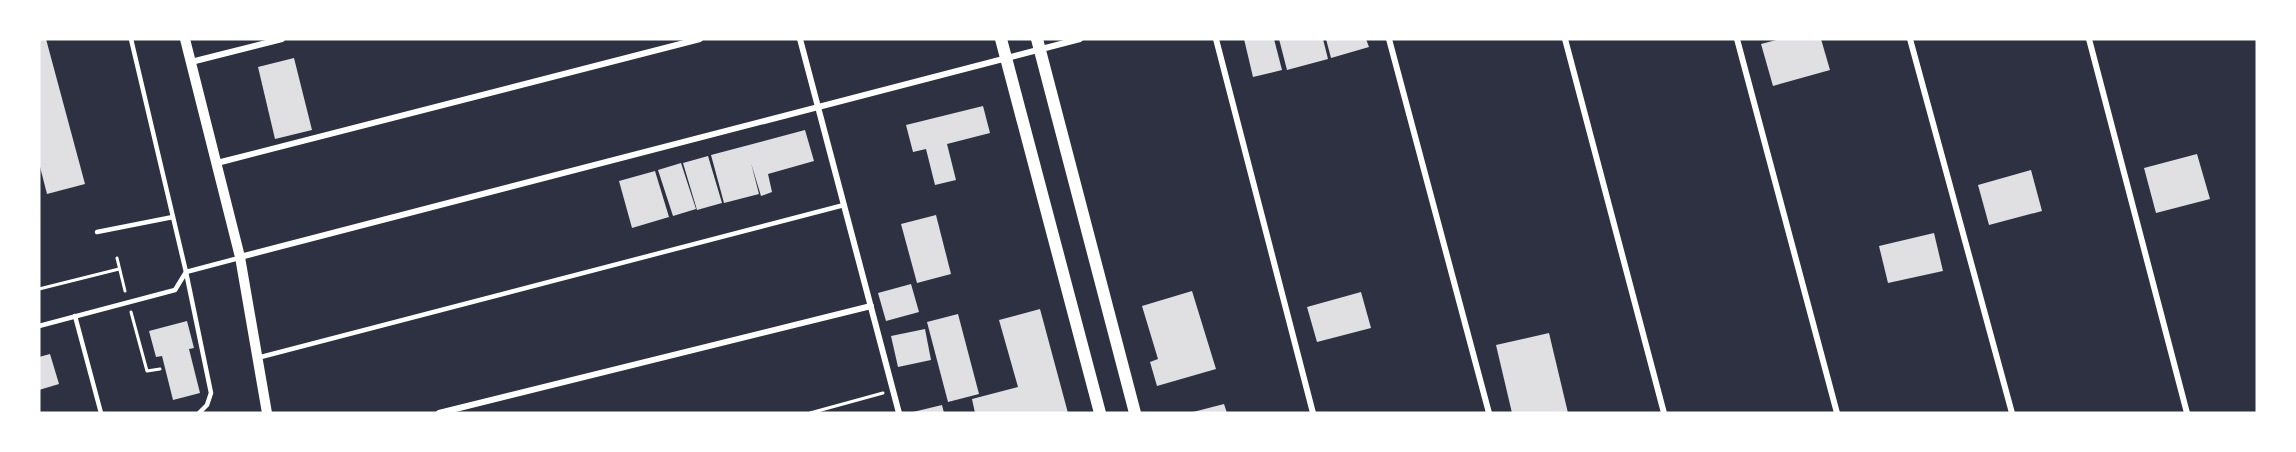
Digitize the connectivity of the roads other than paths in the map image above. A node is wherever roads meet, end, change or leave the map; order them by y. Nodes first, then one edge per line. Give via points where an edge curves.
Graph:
1 (131, 39) edge
2 (185, 39) edge
3 (282, 39) edge
4 (700, 39) edge
5 (800, 39) edge
6 (1001, 39) edge
7 (1080, 39) edge
8 (1216, 39) edge
9 (1389, 39) edge
10 (1565, 39) edge
11 (1737, 39) edge
12 (1910, 39) edge
13 (2089, 39) edge
14 (1038, 45) edge
15 (1006, 58) junction
16 (191, 62) junction
17 (818, 108) junction
18 (217, 163) junction
19 (844, 205) junction
20 (173, 217) junction
21 (97, 232) dead end
22 (240, 257) junction
23 (186, 272) junction
24 (871, 306) junction
25 (75, 316) junction
26 (39, 326) edge
27 (257, 358) junction
28 (101, 413) edge
29 (199, 413) edge
30 (267, 413) edge
31 (439, 413) edge
32 (899, 413) edge
33 (1100, 413) edge
34 (1135, 413) edge
35 (1313, 413) edge
36 (1488, 413) edge
37 (1664, 413) edge
38 (1837, 413) edge
39 (2012, 413) edge
40 (2187, 413) edge

1 - 20 lane
2 - 16 street
3 - 16 street
4 - 18 street
5 - 17 street
6 - 15 main road
7 - 14 street
8 - 35 street
9 - 36 street
10 - 37 street
11 - 38 street
12 - 39 street
13 - 40 street
14 - 15 street
14 - 34 main road
15 - 17 street
15 - 33 main road
16 - 18 street
17 - 19 street
17 - 22 street
18 - 22 street
19 - 24 street
19 - 27 lane
20 - 21 lane
20 - 23 lane
22 - 23 lane
22 - 27 street
23 - 25 lane via 175,290
23 - 29 lane via 211,393
24 - 31 street
24 - 32 street
25 - 26 lane
25 - 28 lane
27 - 30 street

